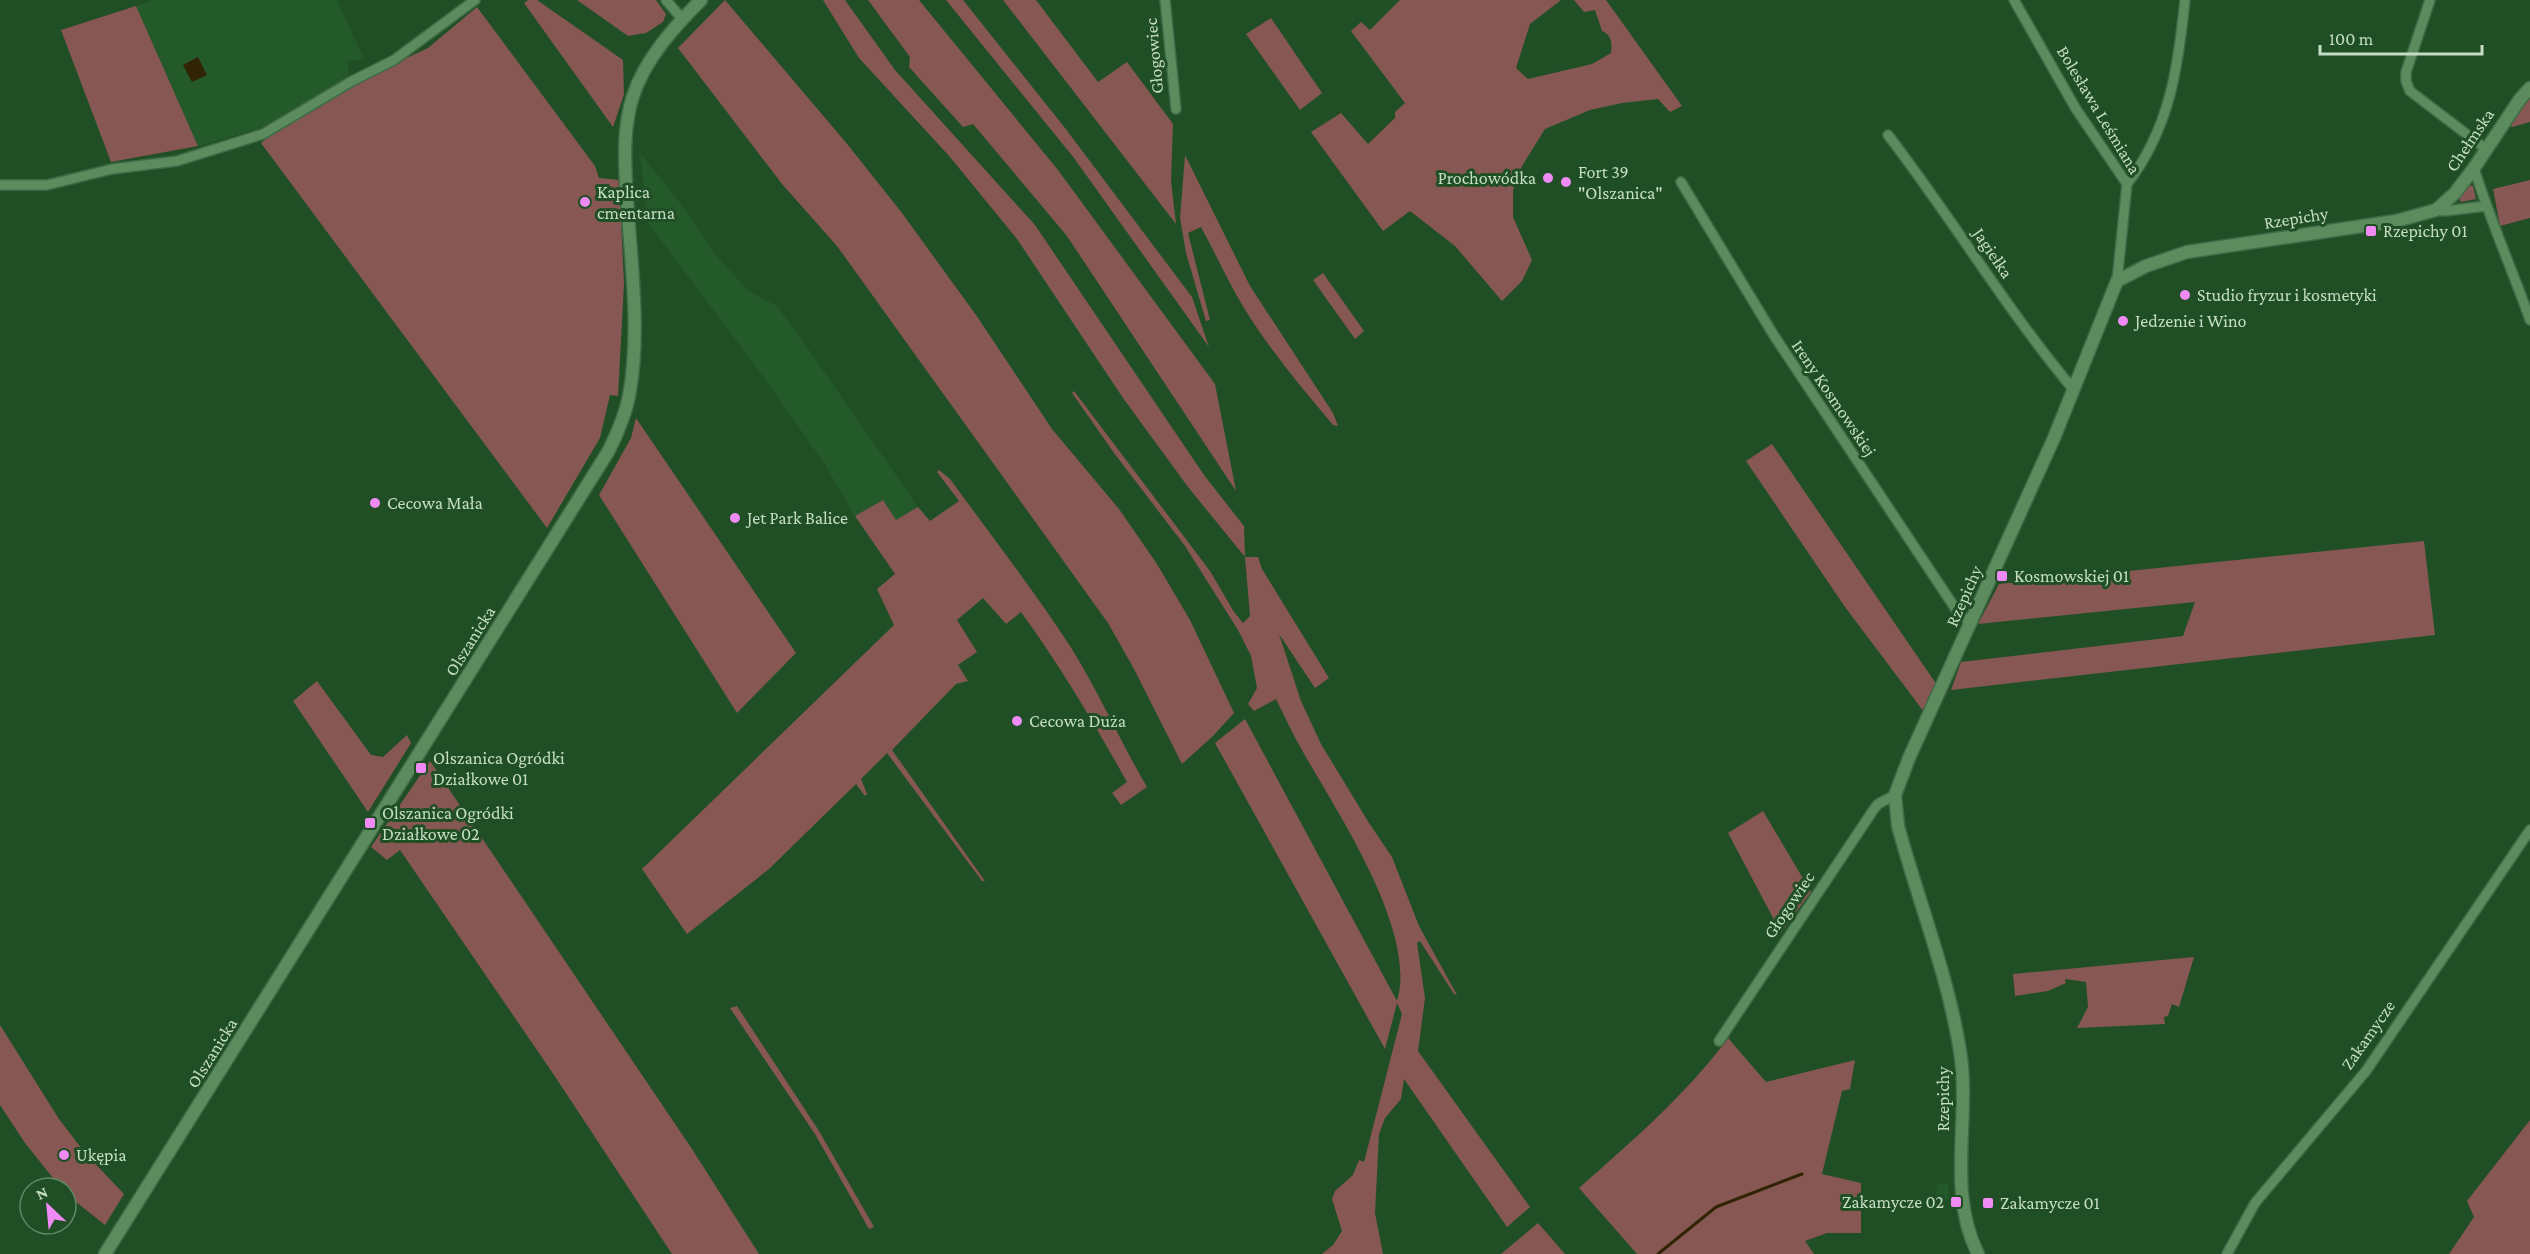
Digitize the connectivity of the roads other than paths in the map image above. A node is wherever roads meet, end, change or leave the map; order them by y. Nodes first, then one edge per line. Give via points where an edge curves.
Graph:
1 (475, 0) edge
2 (666, 0) edge
3 (701, 0) edge
4 (1166, 0) edge
5 (2014, 0) edge
6 (2185, 0) edge
7 (2430, 0) edge
8 (683, 20) junction
9 (2530, 88) edge
10 (1176, 109) dead end
11 (1888, 135) dead end
12 (2486, 149) junction
13 (2474, 168) junction
14 (1681, 182) dead end
15 (2127, 184) junction
16 (0, 185) edge
17 (2486, 206) junction
18 (2436, 210) junction
19 (2117, 281) junction
20 (2530, 320) edge
21 (2073, 389) junction
22 (1972, 623) junction
23 (1895, 795) junction
24 (2530, 830) edge
25 (1719, 1041) dead end
26 (105, 1254) edge
27 (1978, 1254) edge
28 (2227, 1254) edge

1 - 16 street via 394,60 263,134 177,161 112,169 48,185
2 - 8 street
3 - 8 street, Olszanicka
4 - 10 street, Głogowiec
5 - 15 street, Bolesława Leśmiana via 2076,109
6 - 15 street via 2170,102 2158,135
7 - 12 street via 2406,81 2410,91
8 - 26 street, Olszanicka via 644,72 628,118 625,163 633,361 626,410 609,452
9 - 12 street, Chełmska
11 - 21 street, Jagiełka via 2032,340
12 - 13 street, Chełmska
13 - 17 street
13 - 18 street, Chełmska
14 - 22 street, Ireny Kosmowskiej via 1820,408 1959,614
15 - 19 street, Bolesława Leśmiana
17 - 18 street
17 - 20 street
18 - 19 street, Rzepichy via 2396,221 2187,252
19 - 21 street, Rzepichy
21 - 22 street, Rzepichy
22 - 23 street, Rzepichy
23 - 25 street, Głogowiec via 1874,809
23 - 27 street, Rzepichy via 1898,826 1956,1022 1962,1063 1962,1195 1966,1227
24 - 28 street, Zakamycze via 2366,1071 2255,1203

